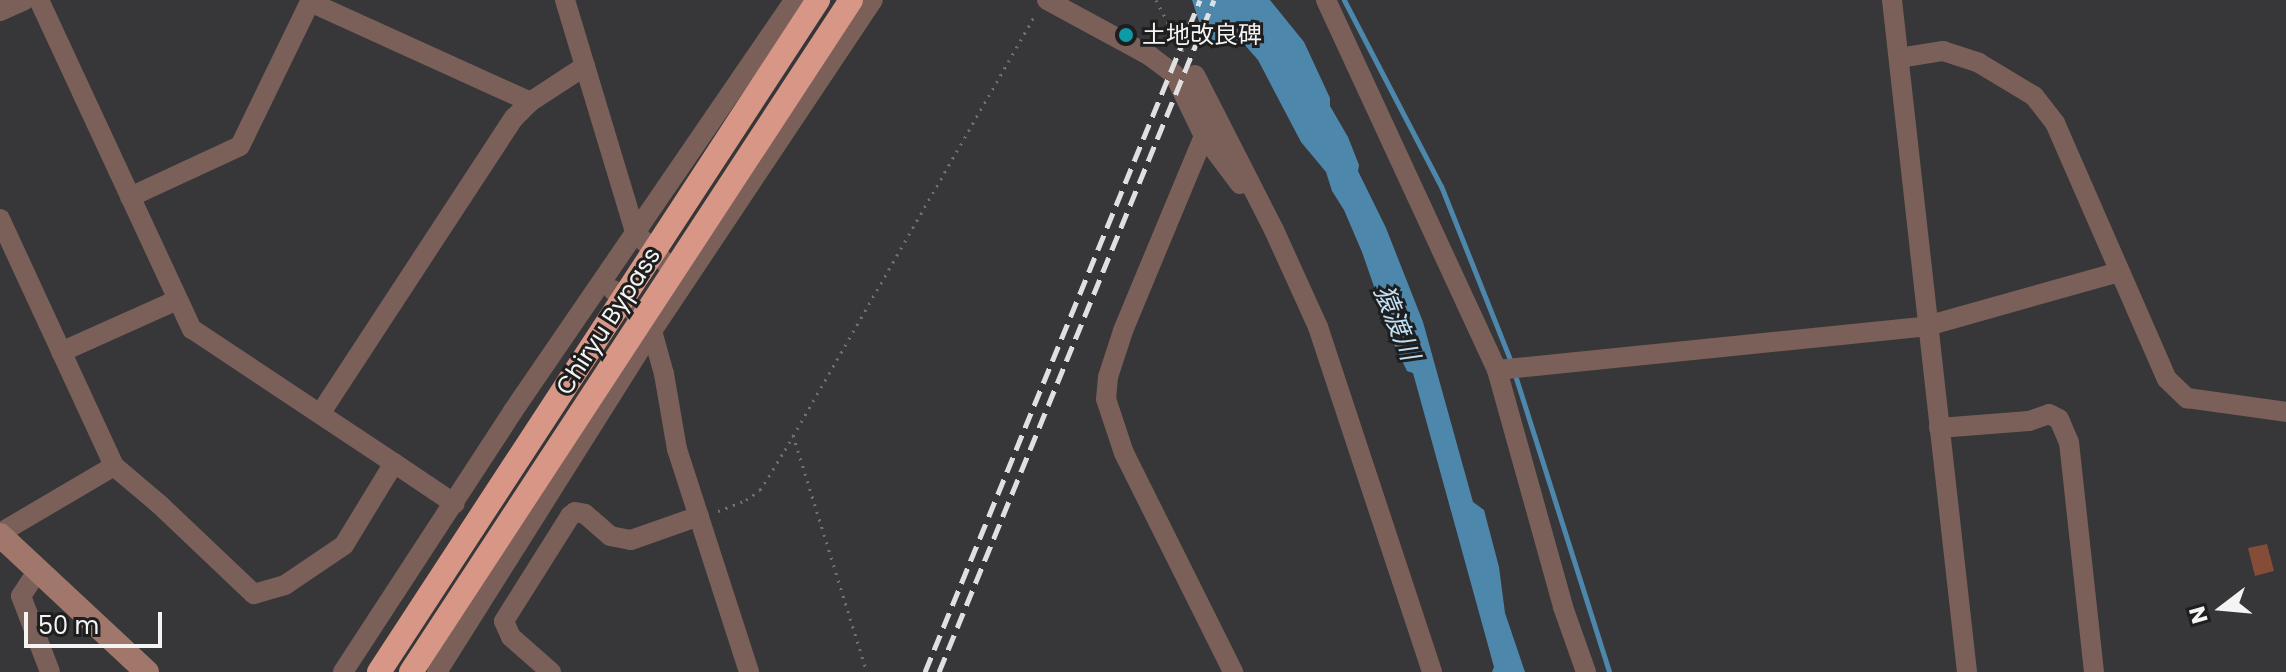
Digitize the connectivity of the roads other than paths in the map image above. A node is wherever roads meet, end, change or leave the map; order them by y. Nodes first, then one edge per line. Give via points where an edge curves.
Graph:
1 (25, 0) edge
2 (39, 0) edge
3 (565, 0) edge
4 (794, 0) edge
5 (818, 0) edge
6 (851, 0) edge
7 (873, 0) edge
8 (1326, 0) edge
9 (1892, 0) edge
10 (1042, 7) edge
11 (0, 11) edge
12 (1899, 58) junction
13 (585, 66) junction
14 (1195, 75) road end
15 (530, 102) junction
16 (1204, 136) junction
17 (130, 197) junction
18 (0, 219) edge
19 (1274, 230) junction
20 (635, 232) junction
21 (2119, 272) junction
22 (604, 280) junction
23 (684, 281) junction
24 (177, 300) junction
25 (1927, 326) junction
26 (652, 331) junction
27 (61, 352) junction
28 (1497, 370) junction
29 (2286, 412) edge
30 (320, 414) junction
31 (1939, 428) junction
32 (394, 463) junction
33 (114, 466) junction
34 (455, 504) junction
35 (699, 516) junction
36 (0, 534) edge
37 (38, 570) junction
38 (50, 672) edge
39 (147, 672) edge
40 (343, 672) edge
41 (379, 672) edge
42 (411, 672) edge
43 (437, 672) edge
44 (551, 672) edge
45 (749, 672) edge
46 (1233, 672) edge
47 (1432, 672) edge
48 (1586, 672) edge
49 (1967, 672) edge
50 (2094, 672) edge

1 - 11 street
2 - 17 street
3 - 13 street
4 - 20 street
5 - 41 highway, Chiryu Bypass, bridge
6 - 42 highway, Chiryu Bypass, bridge
7 - 23 street
8 - 28 street
9 - 12 street
10 - 16 street via 1150,56 1174,74
12 - 21 street via 1943,51 1979,63 2034,96 2055,123
12 - 25 street
13 - 15 street
13 - 20 street
14 - 19 street
15 - 17 street via 310,2 240,146
15 - 30 street via 514,118
16 - 19 street
16 - 46 street via 1123,331 1106,399 1124,453
17 - 24 street
18 - 27 street
19 - 47 street via 1318,327
20 - 22 street
20 - 23 street
21 - 25 street
21 - 29 street via 2167,379 2187,398
22 - 26 street
22 - 34 street
23 - 26 street
24 - 27 street
24 - 30 street via 192,329
25 - 28 street
25 - 31 street
26 - 35 street via 677,449
26 - 43 street
27 - 33 street
28 - 48 street
30 - 32 street
31 - 49 street
31 - 50 street via 2029,421 2049,414 2059,419 2069,442
32 - 33 street via 344,545 285,585 254,594
32 - 34 street
33 - 36 street
34 - 40 street
35 - 44 street via 631,540 610,536 585,514 570,516 504,621 511,637
35 - 45 street
36 - 37 street
37 - 38 street via 21,596
37 - 39 street

